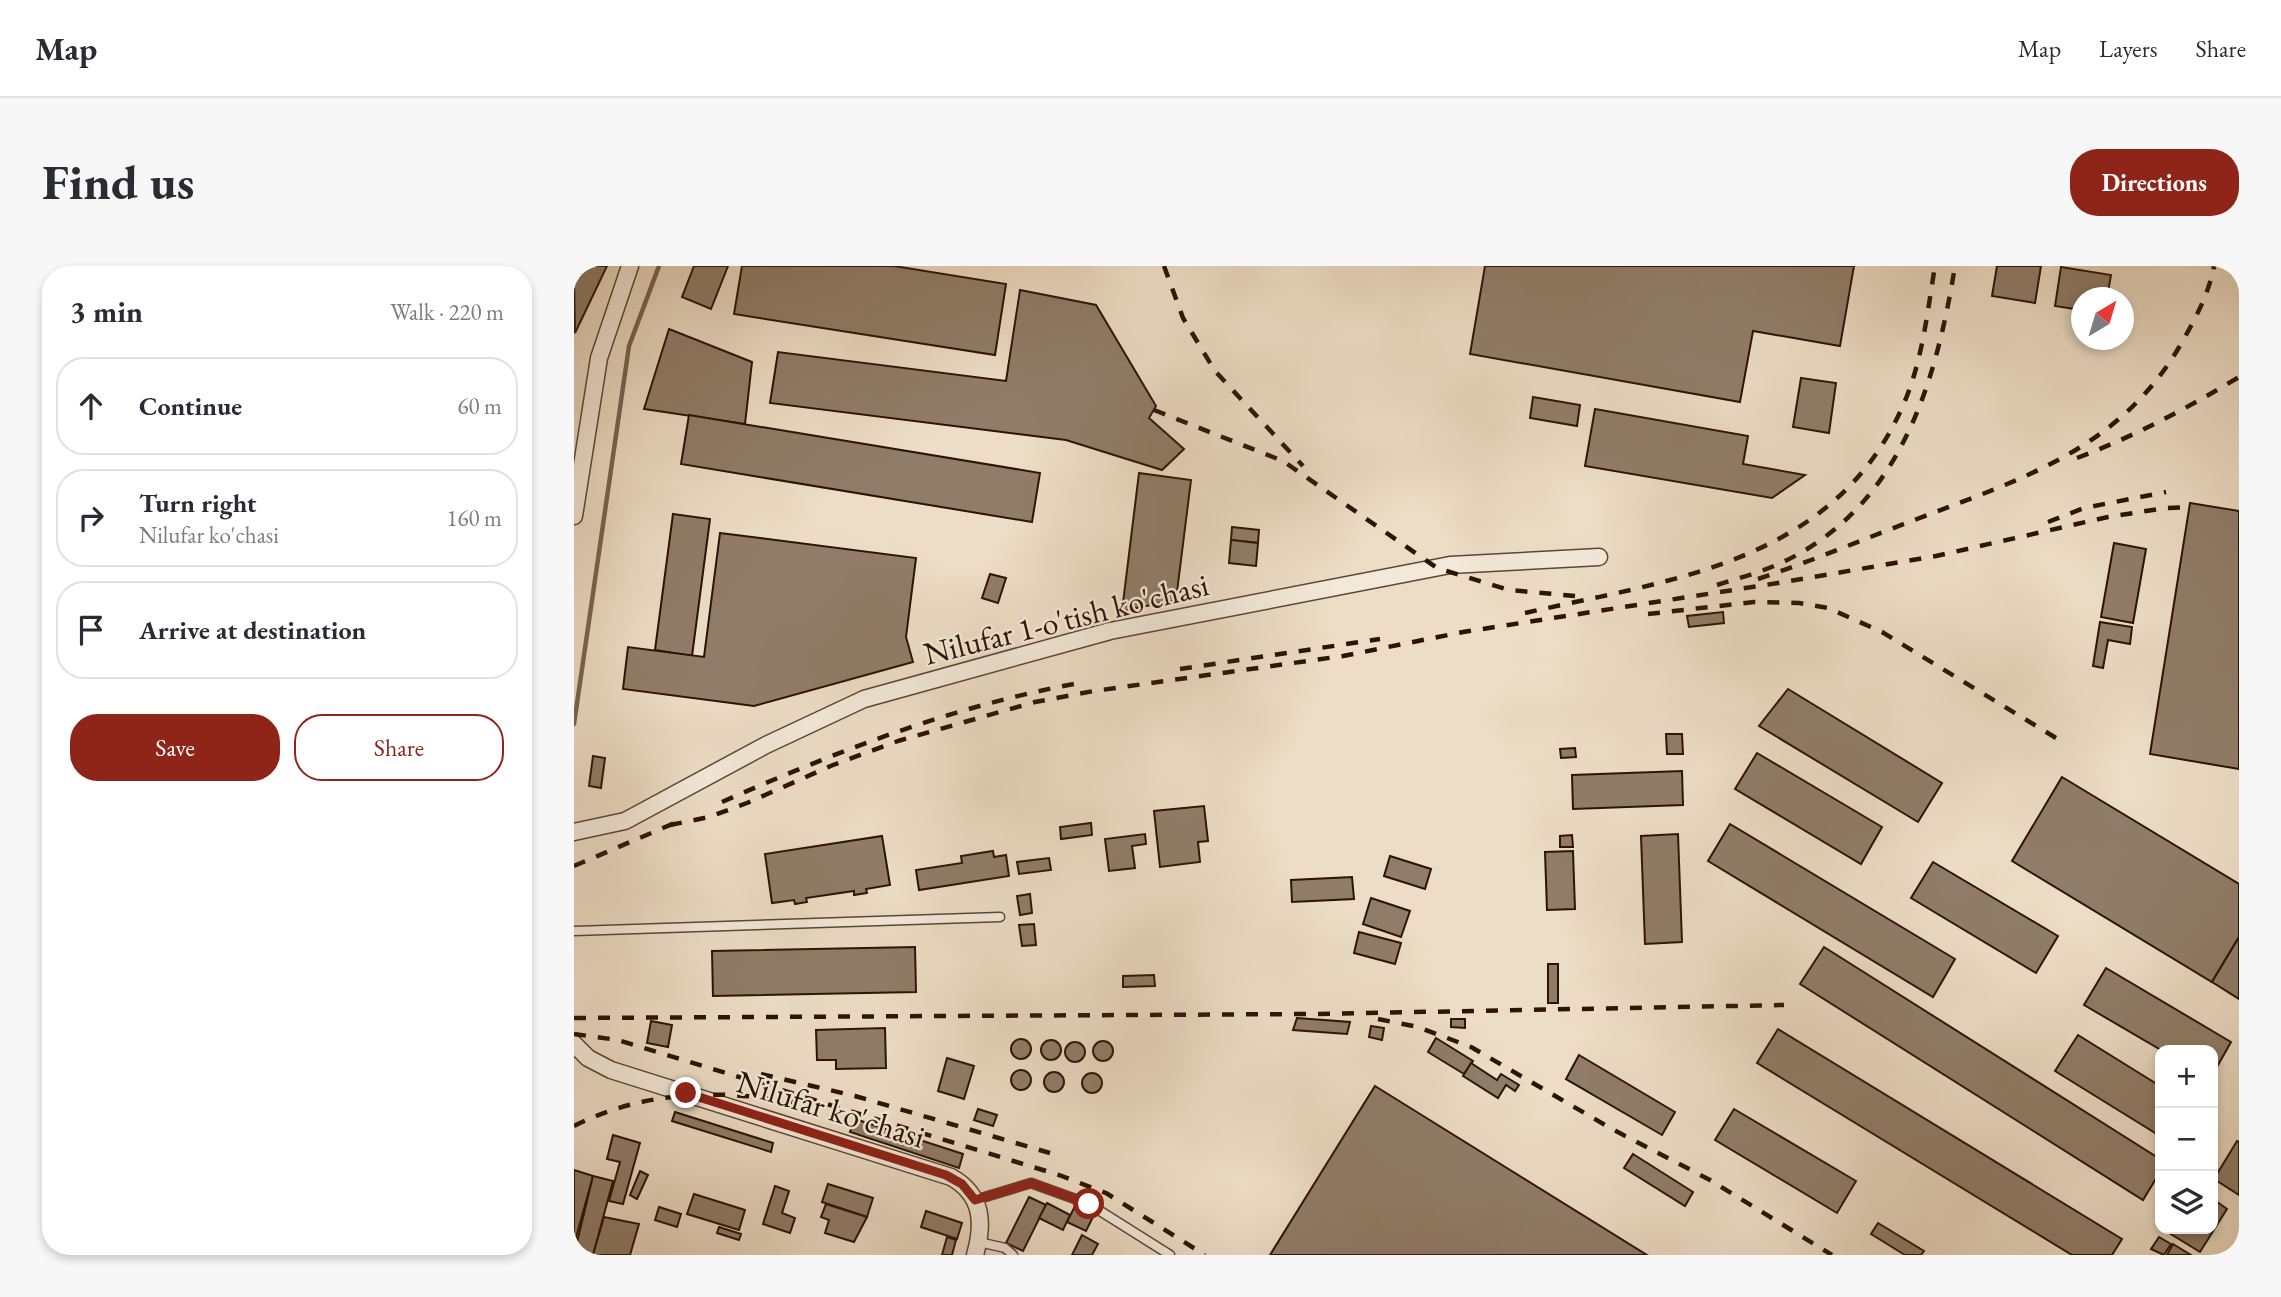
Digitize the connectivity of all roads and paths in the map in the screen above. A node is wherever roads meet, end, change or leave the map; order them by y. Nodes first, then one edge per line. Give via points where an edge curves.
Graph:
1 (630, 266) edge
2 (574, 516) edge
3 (1599, 557) dead end
4 (574, 832) edge
5 (1000, 917) dead end
6 (574, 931) edge
7 (574, 1044) edge
8 (975, 1200) junction
9 (977, 1248) edge
10 (1013, 1255) edge
11 (1170, 1255) edge

1 - 2 street via 599,358
3 - 4 street, Nilufar 1-o'tish ko'chasi via 1450,565 1110,631 863,699 625,821
5 - 6 lane
7 - 8 street, Nilufar ko'chasi via 611,1070 946,1175 962,1184
8 - 9 street via 981,1219
8 - 11 lane via 1031,1183 1089,1204
9 - 10 lane via 1005,1248

